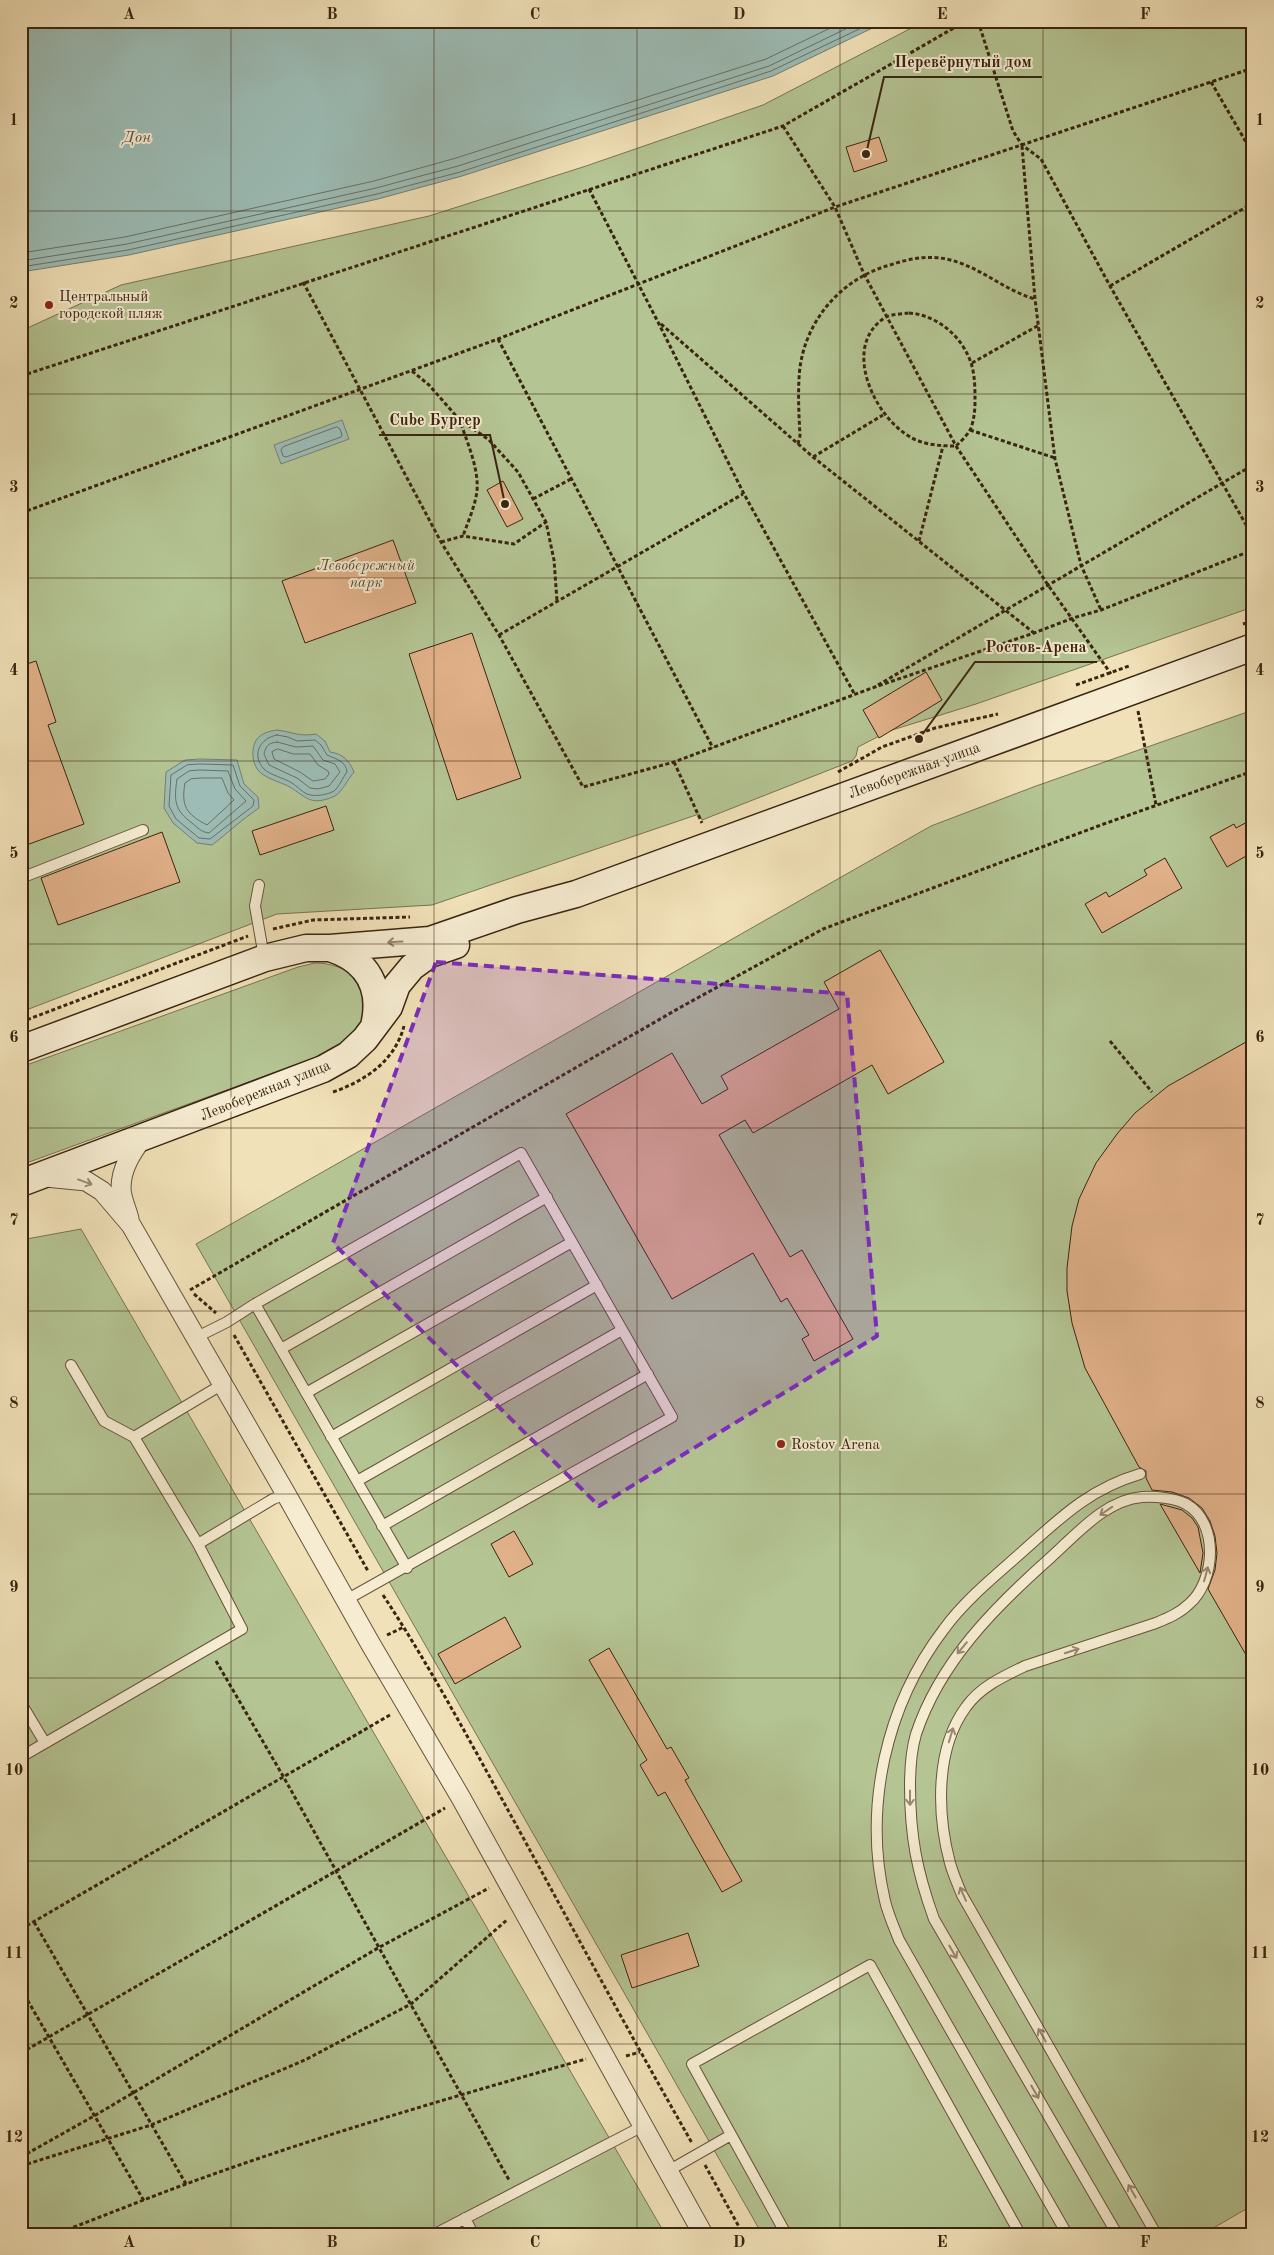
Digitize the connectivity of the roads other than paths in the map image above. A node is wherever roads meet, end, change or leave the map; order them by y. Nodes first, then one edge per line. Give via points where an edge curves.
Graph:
1 (1253, 646) edge
2 (143, 830) dead end
3 (21, 878) edge
4 (259, 885) dead end
5 (576, 894) junction
6 (330, 948) junction
7 (264, 958) junction
8 (374, 1026) junction
9 (21, 1049) edge
10 (144, 1137) junction
11 (29, 1180) edge
12 (546, 1197) junction
13 (131, 1225) junction
14 (572, 1242) junction
15 (597, 1285) junction
16 (255, 1304) junction
17 (622, 1330) junction
18 (195, 1338) junction
19 (281, 1349) junction
20 (71, 1365) dead end
21 (648, 1374) junction
22 (222, 1384) junction
23 (306, 1393) junction
24 (331, 1436) junction
25 (134, 1437) junction
26 (1140, 1474) dead end
27 (357, 1482) junction
28 (286, 1494) junction
29 (382, 1526) junction
30 (198, 1544) junction
31 (407, 1568) junction
32 (346, 1600) junction
33 (21, 1703) edge
34 (45, 1743) junction
35 (21, 1757) edge
36 (643, 2126) junction
37 (731, 2134) junction
38 (668, 2171) junction
39 (465, 2218) junction
40 (435, 2234) edge
41 (473, 2234) edge
42 (703, 2234) edge
43 (786, 2234) edge
44 (1020, 2234) edge
45 (1066, 2234) edge
46 (1117, 2234) edge
47 (1156, 2234) edge

1 - 5 main road, Левобережная улица via 1126,699
2 - 3 lane
4 - 7 lane via 255,906
5 -> 6 main road, Левобережная улица via 430,940
5 - 8 main road, Левобережная улица via 522,920 430,954 412,967 397,985 389,1007
6 - 7 main road, Левобережная улица via 306,948
6 - 8 main road via 356,960 366,971 377,998
7 - 9 main road, Левобережная улица
8 - 10 main road, Левобережная улица via 348,1055 322,1069
10 - 11 main road, Левобережная улица
10 - 13 street via 124,1168 121,1188
11 -> 13 street via 86,1181 102,1191
12 - 14 lane
12 - 16 lane via 521,1153
12 - 19 lane
13 - 18 street
14 - 15 lane
14 - 23 lane
15 - 17 lane
15 - 24 lane
16 - 18 lane
16 - 19 lane
17 - 21 lane
17 - 27 lane
18 - 22 street
19 - 23 lane
20 - 25 lane via 104,1421
21 - 29 lane
21 - 31 lane via 672,1416
22 - 25 lane
22 - 28 street
23 - 24 lane
24 - 27 lane
25 - 30 lane
26 - 45 lane via 1116,1481 1081,1500 981,1589 944,1628 900,1706 884,1758 876,1808 877,1851 885,1902 899,1940
27 - 29 lane
28 - 30 lane
28 - 32 street
29 - 31 lane
30 - 34 lane via 242,1630
31 - 32 lane
32 - 36 street via 461,1798
33 - 34 lane
34 - 35 lane
36 - 38 street
36 - 39 lane
37 - 38 lane
37 - 43 lane
37 - 44 lane via 692,2064 870,1965
38 - 42 street
39 - 40 lane
39 - 41 lane
47 -> 46 lane via 962,1895 950,1863 942,1786 955,1724 967,1706 986,1688 1026,1666 1174,1615 1190,1604 1199,1592 1209,1560 1207,1530 1186,1504 1156,1497 1124,1501 1106,1510 994,1612 956,1655 932,1695 916,1734 910,1762 914,1854 934,1919

